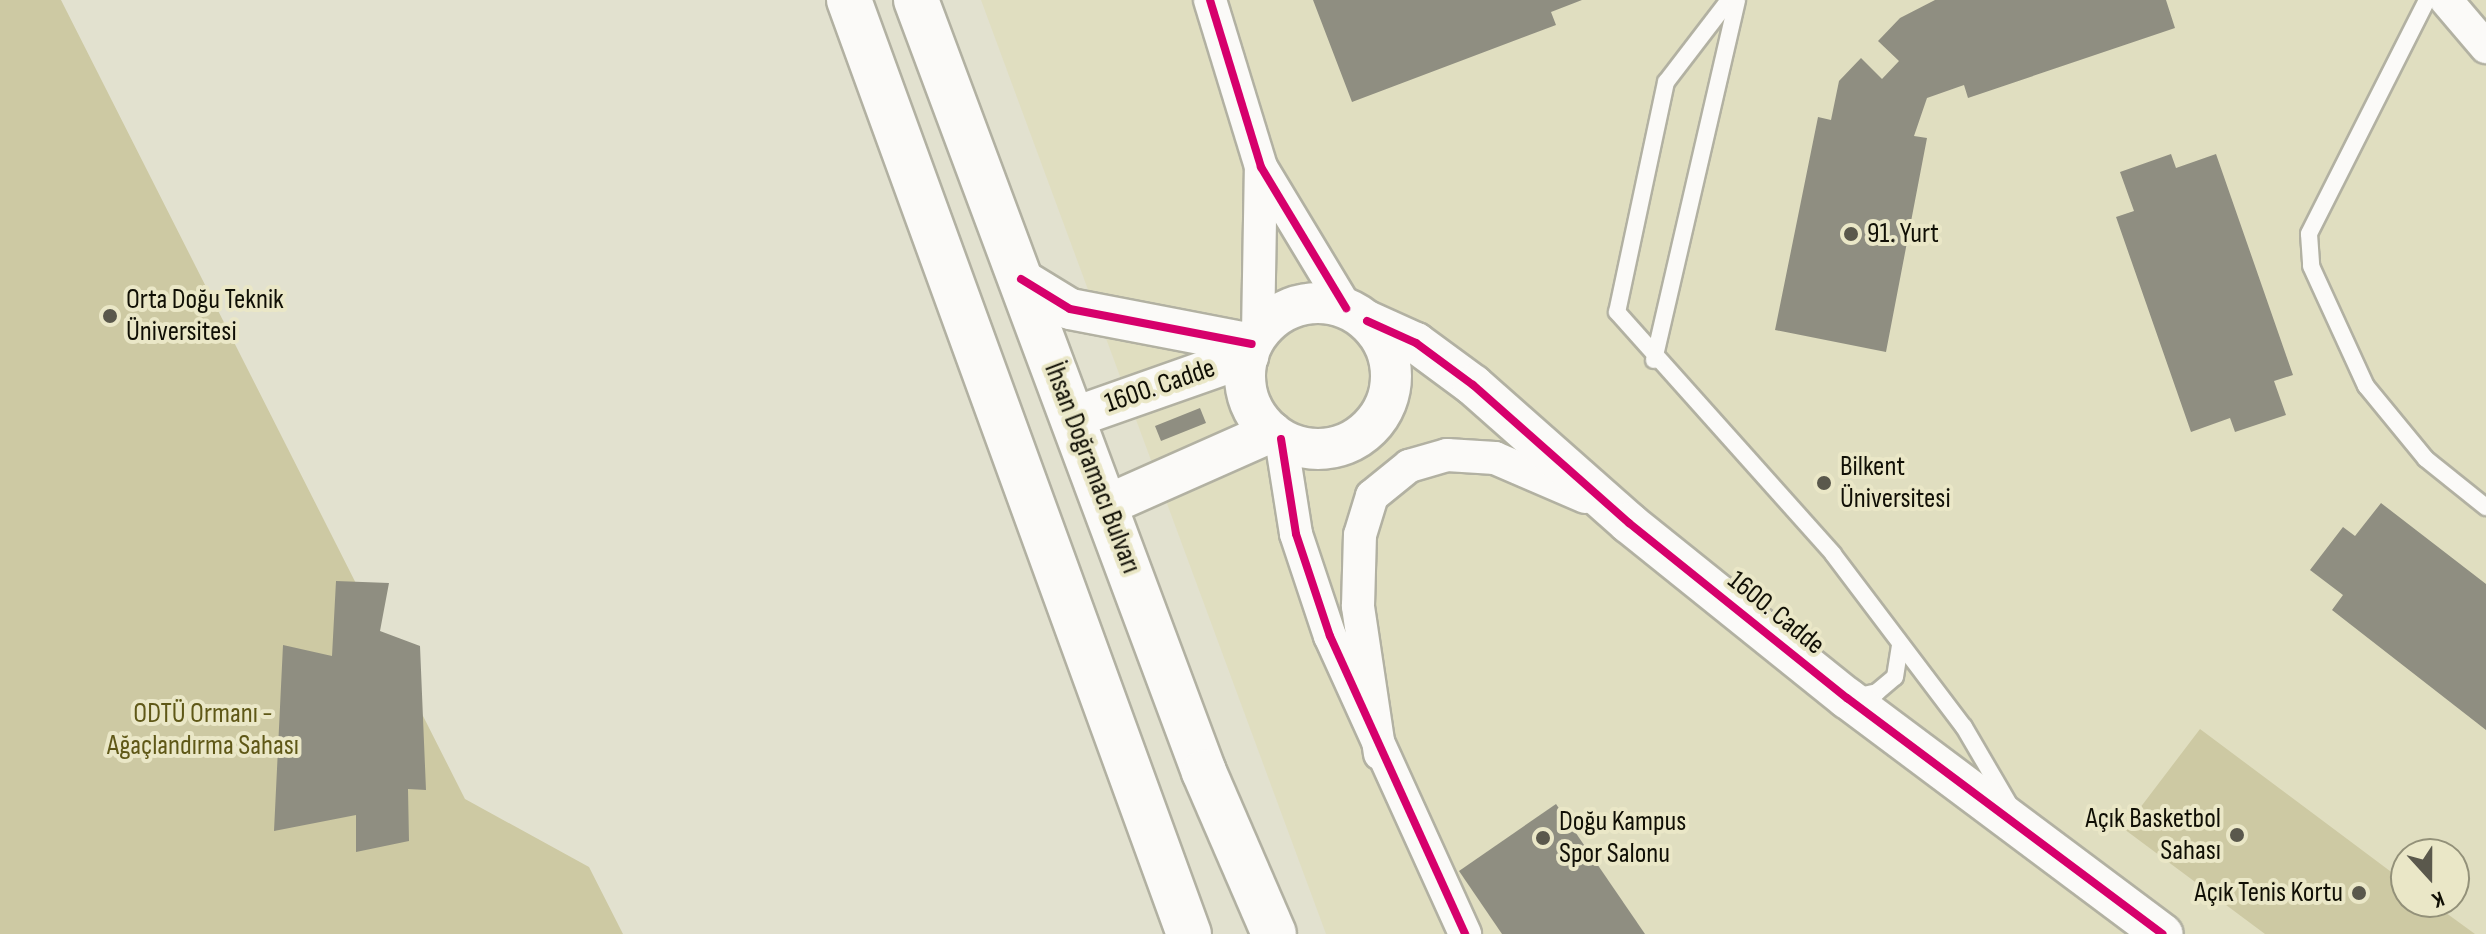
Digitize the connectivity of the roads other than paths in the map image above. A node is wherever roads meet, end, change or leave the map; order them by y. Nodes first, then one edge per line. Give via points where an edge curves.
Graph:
1 (849, 0) edge
2 (916, 0) edge
3 (1210, 0) edge
4 (1729, 0) edge
5 (1737, 0) edge
6 (2427, 0) edge
7 (2446, 0) edge
8 (2486, 47) edge
9 (1261, 167) junction
10 (1021, 279) junction
11 (1357, 315) junction
12 (1252, 345) junction
13 (1654, 360) junction
14 (1072, 418) junction
15 (1276, 435) junction
16 (1009, 439) junction
17 (1107, 505) junction
18 (2486, 507) edge
19 (1629, 523) junction
20 (1042, 531) junction
21 (1900, 646) junction
22 (1847, 698) junction
23 (1380, 754) junction
24 (2021, 826) junction
25 (1189, 934) edge
26 (1274, 934) edge
27 (1465, 934) edge
28 (2163, 934) edge

1 - 16 main road
2 - 10 main road, İhsan Doğramacı Bulvarı
3 - 9 street
4 - 13 lane via 1666,82 1617,312
5 - 13 lane
6 - 18 lane via 2309,234 2311,266 2366,386 2426,459
7 - 8 street
9 - 11 street
9 - 12 street
10 - 12 street via 1070,309
10 - 14 main road, İhsan Doğramacı Bulvarı
11 - 12 street, 1600. Cadde via 1298,306
11 - 15 street via 1391,364 1383,409 1369,429 1327,448
11 - 19 street, 1600. Cadde via 1416,343 1473,385
12 - 14 street, 1600. Cadde
12 - 15 street, 1600. Cadde via 1250,403
13 - 21 lane via 1833,554
14 - 16 main road
14 - 17 main road, İhsan Doğramacı Bulvarı
15 - 17 street
15 - 23 street via 1296,534
16 - 20 main road
17 - 20 main road
17 - 26 main road, İhsan Doğramacı Bulvarı via 1204,772
19 - 22 street, 1600. Cadde
19 - 23 street via 1538,472 1495,458 1447,455 1385,481 1360,535 1358,572
20 - 25 main road
21 - 22 lane via 1895,677 1877,692
21 - 24 lane via 1964,727
22 - 24 street, 1600. Cadde
23 - 27 street
24 - 28 street, 1600. Cadde

